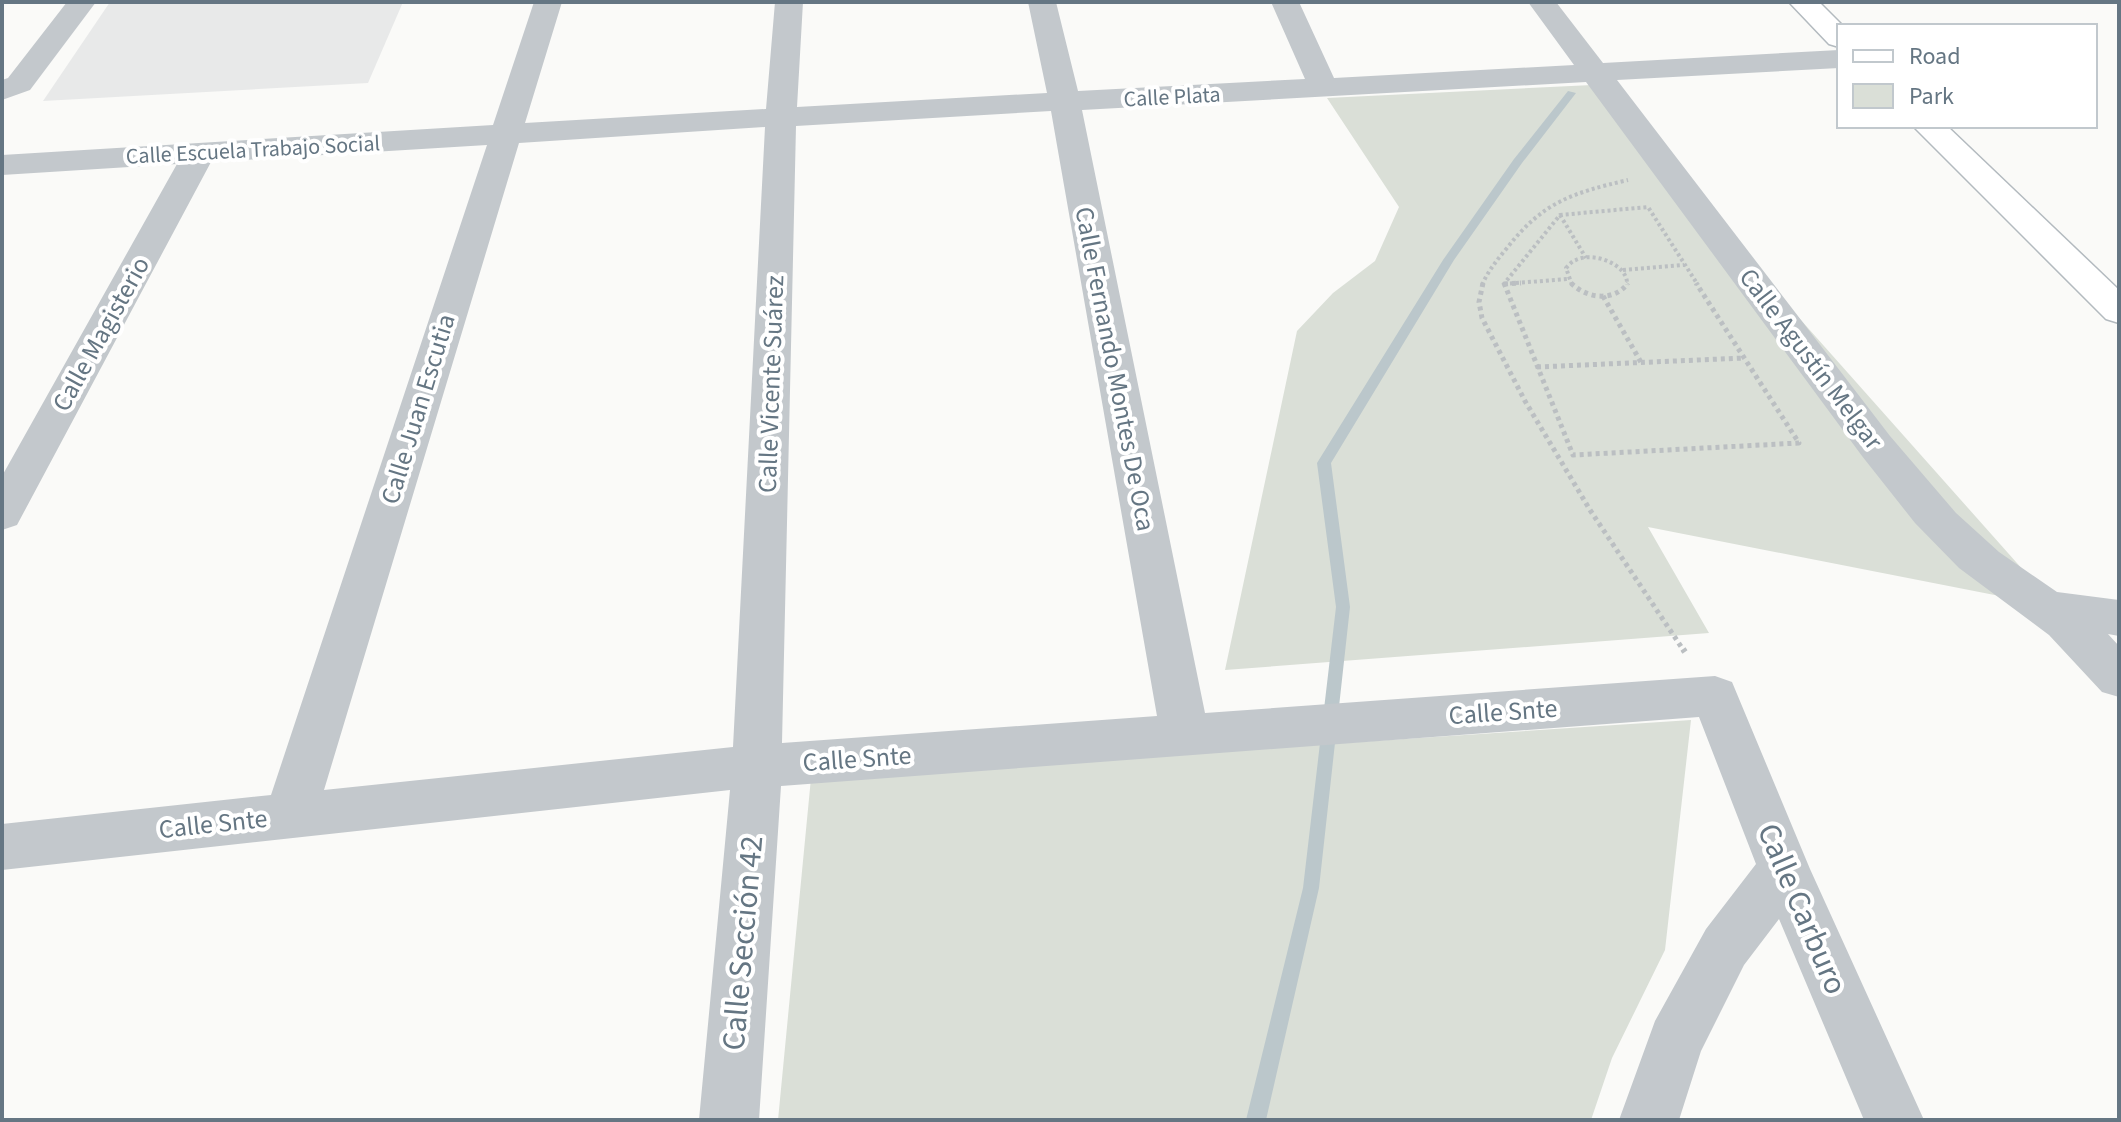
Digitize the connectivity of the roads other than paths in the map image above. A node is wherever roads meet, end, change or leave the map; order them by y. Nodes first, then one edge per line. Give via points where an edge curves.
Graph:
1 (82, 2) edge
2 (548, 2) edge
3 (789, 2) edge
4 (1042, 2) edge
5 (1285, 2) edge
6 (1542, 2) edge
7 (1803, 2) edge
8 (1837, 36) edge
9 (1837, 59) edge
10 (1592, 71) junction
11 (1324, 88) junction
12 (2, 91) edge
13 (1065, 103) junction
14 (781, 117) junction
15 (1931, 128) edge
16 (505, 135) junction
17 (199, 154) junction
18 (2, 165) edge
19 (2119, 311) edge
20 (2, 514) edge
21 (2047, 608) junction
22 (2119, 618) edge
23 (2119, 678) edge
24 (1715, 696) joint
25 (1185, 737) junction
26 (757, 766) junction
27 (290, 816) junction
28 (2, 847) edge
29 (1784, 869) junction
30 (729, 1120) edge
31 (1649, 1120) edge
32 (1894, 1120) edge

1 - 12 street via 19,84
2 - 16 street, Calle Juan Escutia
3 - 14 street, Calle Vicente Suárez
4 - 13 street, Calle Fernando Montes De Oca
5 - 11 street
6 - 10 street, Calle Agustín Melgar
7 - 8 street
9 - 10 street, Calle Plata
10 - 11 street, Calle Plata
10 - 21 street, Calle Agustín Melgar via 1876,446 1963,546
11 - 13 street, Calle Plata
13 - 14 street, Calle Plata
13 - 25 street, Calle Fernando Montes De Oca
14 - 16 street, Calle Plata
14 - 26 street, Calle Vicente Suárez
15 - 19 street
16 - 17 street, Calle Escuela Trabajo Social
16 - 27 street, Calle Juan Escutia
17 - 18 street, Calle Escuela Trabajo Social
17 - 20 street, Calle Magisterio
21 - 22 street
21 - 23 street, Calle Agustín Melgar via 2091,645
24 - 25 street, Calle Snte
24 - 29 street, Calle Carburo
25 - 26 street, Calle Snte
26 - 27 street, Calle Snte
26 - 30 street, Calle Sección 42
27 - 28 street, Calle Snte
29 - 31 street via 1718,960 1675,1041
29 - 32 street, Calle Carburo

